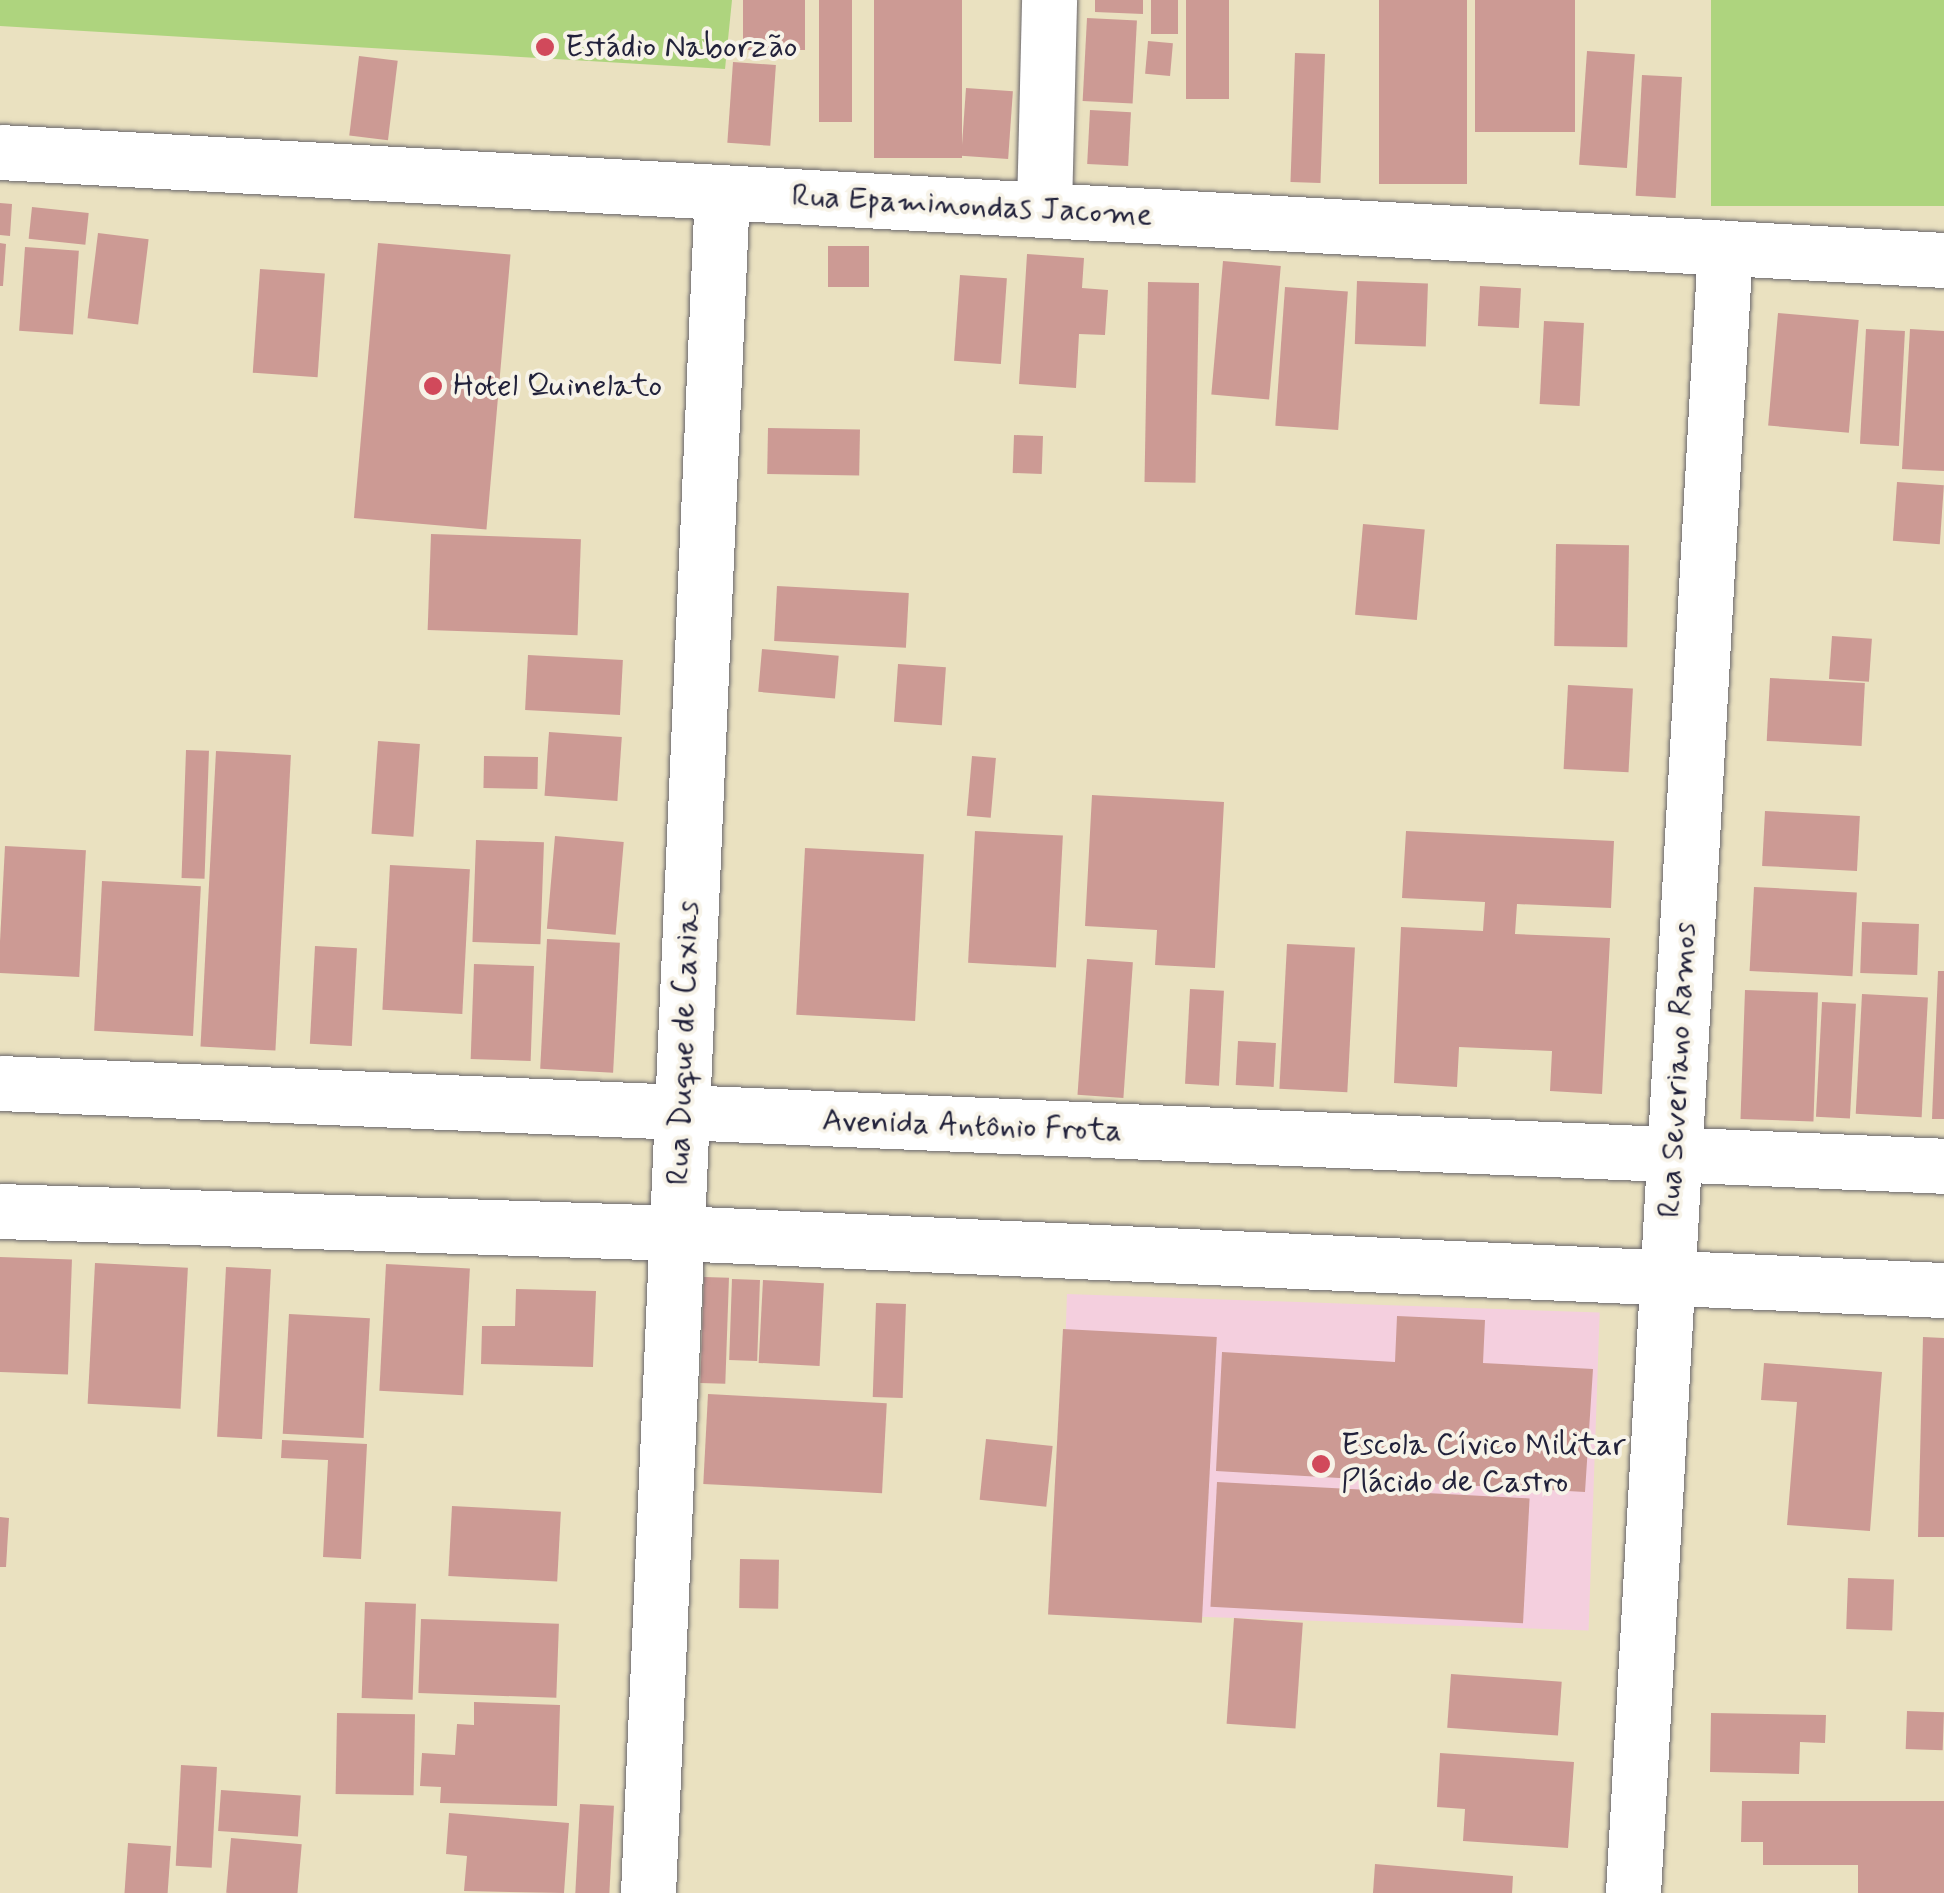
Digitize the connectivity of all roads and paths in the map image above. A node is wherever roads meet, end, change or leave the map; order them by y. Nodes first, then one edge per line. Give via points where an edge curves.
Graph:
1 (1049, 0) edge
2 (0, 152) edge
3 (722, 194) junction
4 (1044, 208) junction
5 (1724, 248) junction
6 (1944, 260) edge
7 (0, 1083) edge
8 (680, 1113) junction
9 (1673, 1156) junction
10 (1944, 1166) edge
11 (0, 1211) edge
12 (676, 1233) junction
13 (1666, 1278) junction
14 (1944, 1290) edge
15 (648, 1893) edge
16 (1633, 1893) edge

1 - 4 street
2 - 3 street, Rua Epaminondas Jacome
3 - 4 street, Rua Epaminondas Jacome
3 - 8 street, Rua Duque de Caxias
4 - 5 street, Rua Epaminondas Jacome
5 - 6 street, Rua Epaminondas Jacome
5 - 9 street, Rua Severiano Ramos
7 - 8 street, Avenida Antônio Frota
8 - 9 street, Avenida Antônio Frota
8 - 12 street, Rua Duque de Caxias
9 - 10 street, Avenida Antônio Frota
9 - 13 street, Rua Severiano Ramos
11 - 12 street
12 - 13 street
12 - 15 street, Rua Duque de Caxias
13 - 14 street
13 - 16 street, Rua Severiano Ramos

